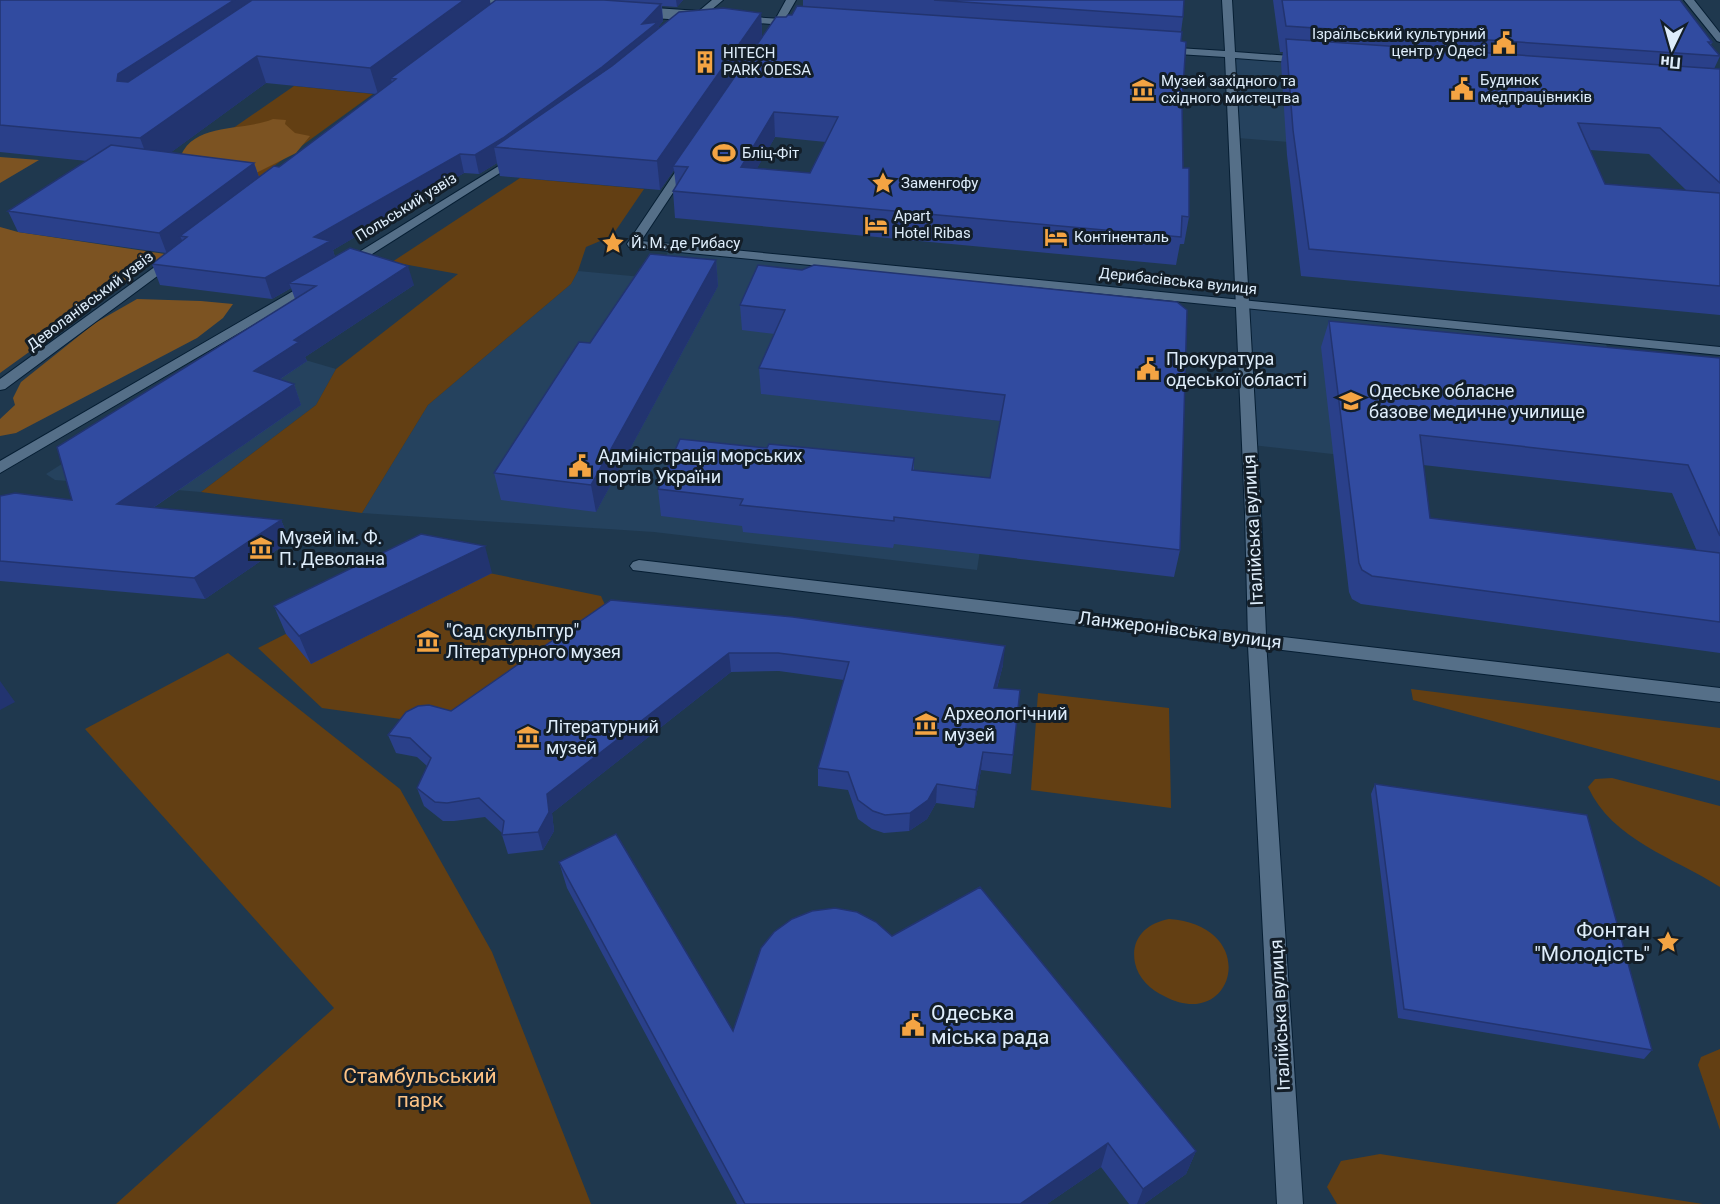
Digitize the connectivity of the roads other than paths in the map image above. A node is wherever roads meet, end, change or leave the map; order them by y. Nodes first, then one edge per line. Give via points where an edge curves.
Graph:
1 (480, 0) edge
2 (512, 0) edge
3 (718, 0) edge
4 (791, 0) edge
5 (1227, 0) edge
6 (1689, 0) edge
7 (533, 3) edge
8 (624, 10) edge
9 (498, 11) edge
10 (716, 17) edge
11 (727, 18) edge
12 (781, 22) junction
13 (803, 23) edge
14 (676, 34) edge
15 (1720, 39) edge
16 (1152, 49) edge
17 (761, 51) edge
18 (1230, 55) junction
19 (1314, 60) edge
20 (528, 149) edge
21 (694, 152) edge
22 (188, 247) edge
23 (1242, 304) junction
24 (1720, 351) edge
25 (0, 386) edge
26 (0, 468) edge
27 (639, 566) dead end
28 (1257, 641) junction
29 (1720, 695) edge
30 (1290, 1204) edge

1 - 7 street, bridge
2 - 9 street
3 - 14 street
4 - 12 street
5 - 18 street, Італійська вулиця
6 - 15 street
8 - 10 street, bridge
11 - 12 street
12 - 13 street
12 - 17 street
16 - 18 street
18 - 19 street
18 - 23 street, Італійська вулиця
20 - 26 street, Польський узвіз via 330,273
21 - 23 street, Дерибасівська вулиця via 633,244
22 - 25 street, Деволанівський узвіз
23 - 24 street, Дерибасівська вулиця
23 - 28 street, Італійська вулиця
27 - 28 street, Ланжеронівська вулиця
28 - 29 street, Ланжеронівська вулиця
28 - 30 street, Італійська вулиця

